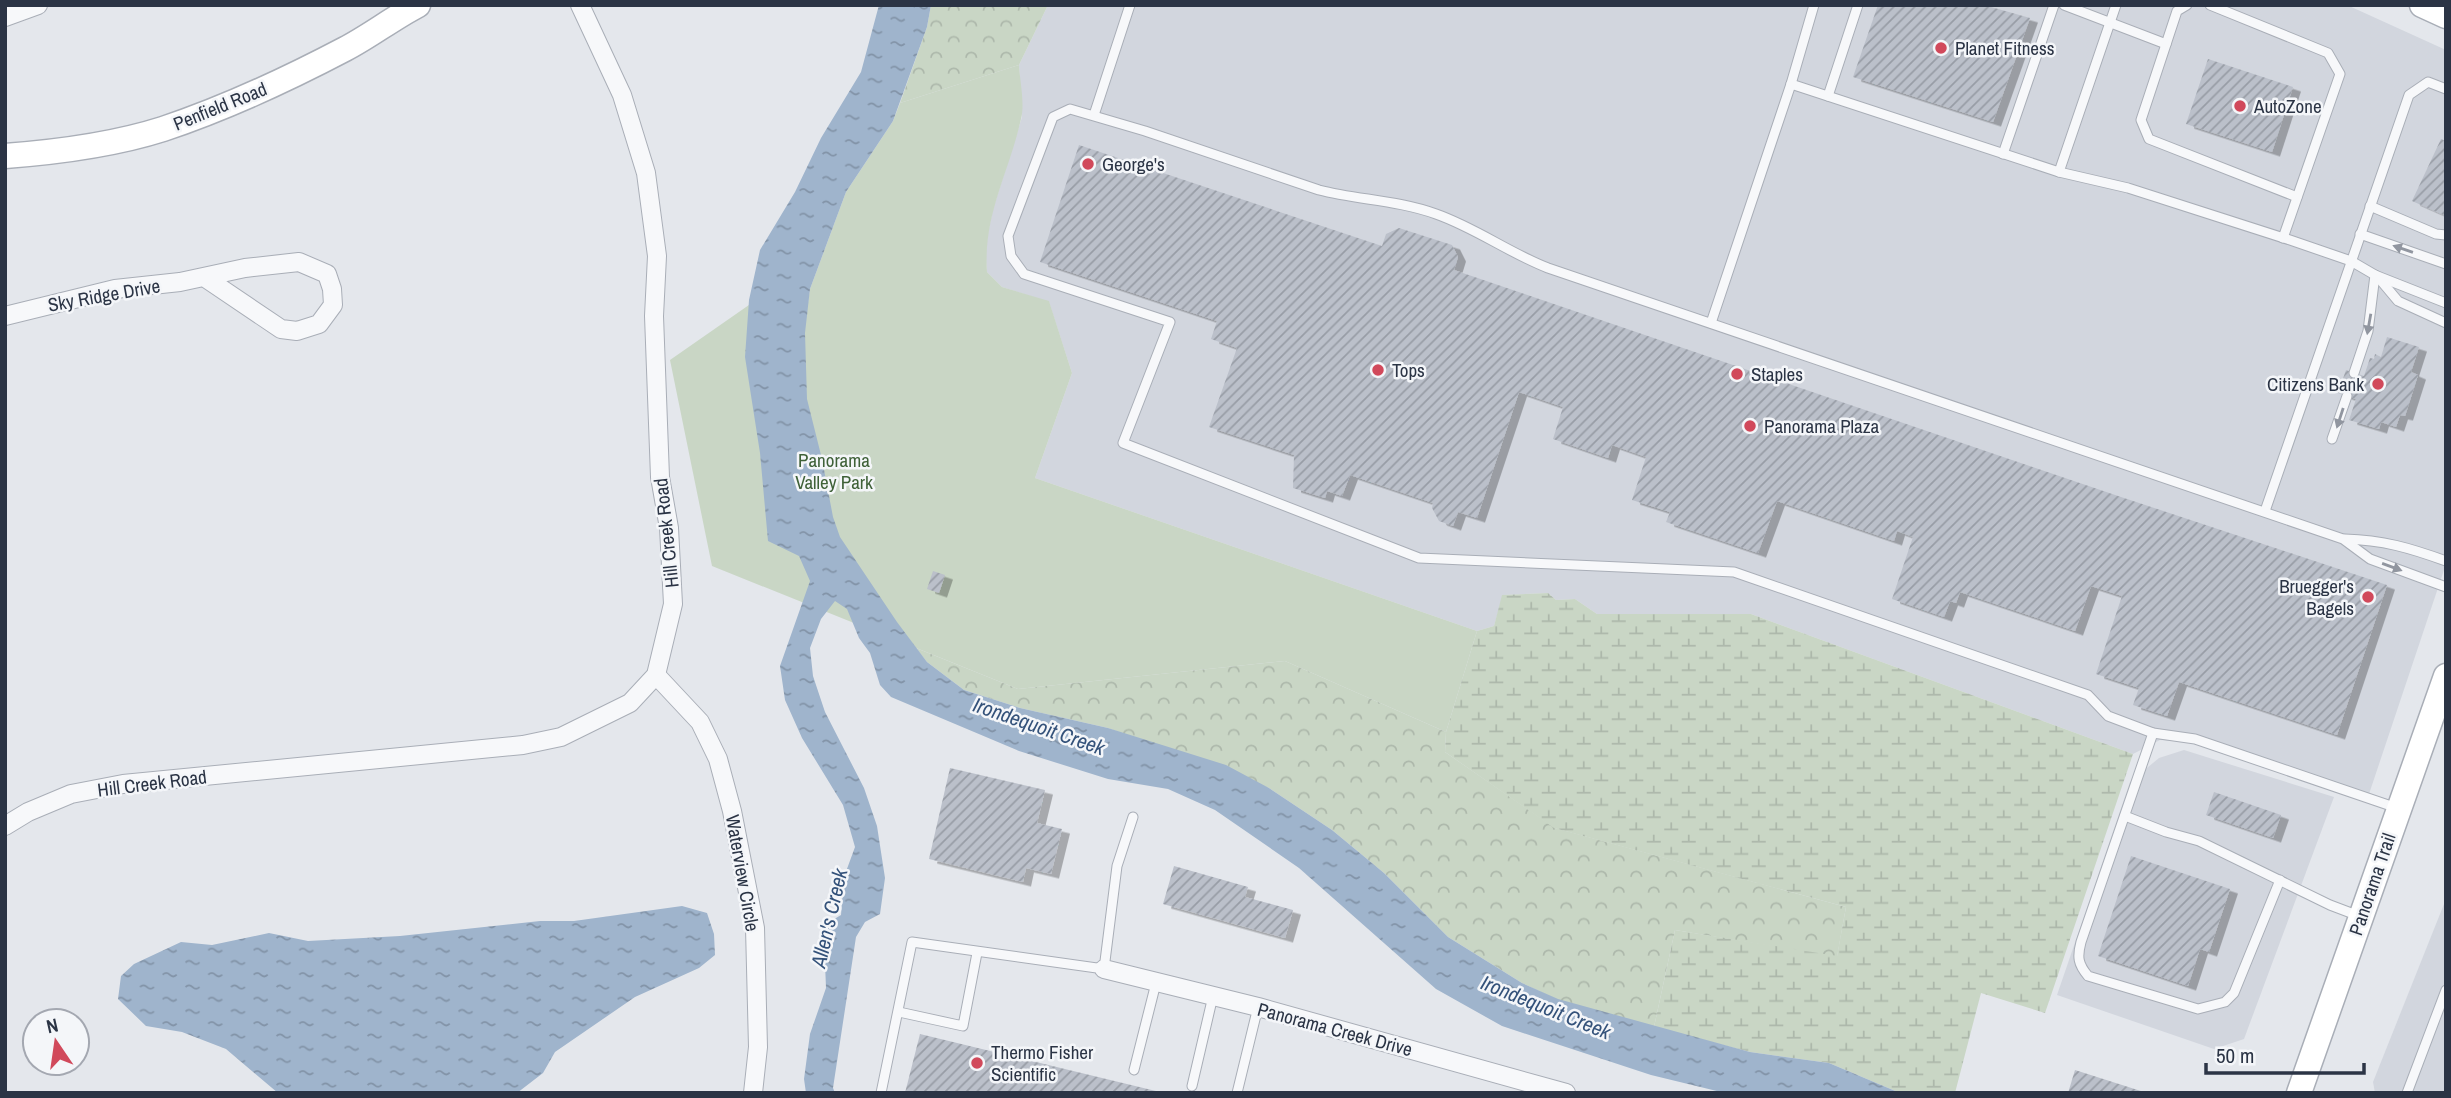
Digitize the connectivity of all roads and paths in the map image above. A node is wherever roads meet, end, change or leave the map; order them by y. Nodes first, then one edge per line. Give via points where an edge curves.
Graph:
1 (38, 5) edge
2 (1130, 5) edge
3 (1814, 5) edge
4 (1858, 5) edge
5 (2054, 5) edge
6 (2064, 5) edge
7 (2116, 5) edge
8 (2187, 5) edge
9 (2210, 5) edge
10 (2422, 5) edge
11 (415, 6) edge
12 (578, 8) edge
13 (2446, 16) edge
14 (5, 17) edge
15 (2110, 22) junction
16 (2165, 44) junction
17 (1791, 84) junction
18 (2446, 89) edge
19 (1829, 96) junction
20 (1094, 115) junction
21 (2003, 154) junction
22 (5, 156) edge
23 (2059, 172) junction
24 (2297, 197) junction
25 (2370, 205) junction
26 (2360, 234) junction
27 (2446, 235) edge
28 (2283, 238) junction
29 (2351, 261) junction
30 (2446, 264) edge
31 (2375, 275) junction
32 (205, 277) junction
33 (2446, 303) edge
34 (5, 316) edge
35 (1711, 323) junction
36 (2446, 323) edge
37 (2354, 373) dead end
38 (2347, 396) dead end
39 (2332, 439) dead end
40 (2265, 511) junction
41 (2343, 538) junction
42 (2446, 561) edge
43 (2446, 587) edge
44 (656, 675) junction
45 (2446, 676) edge
46 (2153, 733) junction
47 (2399, 809) junction
48 (2124, 816) junction
49 (1133, 817) dead end
50 (5, 826) edge
51 (2280, 880) junction
52 (2361, 917) junction
53 (977, 953) junction
54 (1104, 969) junction
55 (1156, 983) junction
56 (2446, 989) edge
57 (1213, 996) junction
58 (1258, 1007) junction
59 (899, 1012) junction
60 (1134, 1070) dead end
61 (1192, 1086) dead end
62 (752, 1093) edge
63 (881, 1093) edge
64 (1237, 1093) edge
65 (1566, 1093) edge
66 (2299, 1093) edge
67 (2407, 1093) edge

1 - 14 street
2 - 20 lane
3 - 17 lane
4 - 19 lane
5 - 21 lane
6 - 15 lane
7 - 15 lane
8 - 16 lane via 2177,11
9 - 24 lane via 2328,53 2340,74
10 - 13 main road
11 - 22 main road, Penfield Road via 295,75 198,116 116,141
12 - 44 street, Hill Creek Road via 622,94 646,173 657,256 654,316 659,465 669,528 673,604
15 - 16 lane
15 - 23 lane
16 - 24 lane via 2141,120 2149,139
17 - 19 lane
17 - 35 lane
18 - 25 lane via 2428,82 2409,95
19 - 21 lane
20 - 35 lane via 1319,190 1405,204 1438,215 1493,239 1526,260
20 - 46 lane via 1070,109 1053,117 1007,236 1011,256 1024,274 1170,322 1123,443 1419,558 1734,572 2088,695 2108,716
21 - 23 lane
23 - 28 lane via 2128,188
24 - 28 lane
25 - 26 lane
25 - 27 lane
26 - 29 lane
30 -> 26 lane
28 - 29 lane
29 - 31 lane
29 - 40 lane
31 - 33 lane
31 - 36 lane via 2398,302
31 -> 37 lane via 2368,331
32 - 32 street, Sky Ridge Drive via 299,262 327,274 333,304 319,324 297,331 281,329
32 - 34 street, Sky Ridge Drive via 115,289
35 - 40 lane
38 -> 39 lane
40 - 41 lane
41 - 42 lane via 2402,545
41 -> 43 lane via 2370,559
44 - 50 street, Hill Creek Road via 630,703 561,737 523,745 123,784 71,794
44 - 62 street, Waterview Circle via 700,722 718,759 732,811 755,928 758,1047
45 - 47 main road, Panorama Trail
46 - 47 lane via 2196,739
46 - 48 lane
47 - 52 main road, Panorama Trail
48 - 51 lane via 2199,841
48 - 51 lane via 2081,942 2078,956 2088,976 2198,1009 2225,1002 2234,993
49 - 54 lane via 1117,866
51 - 52 lane
52 - 66 main road, Panorama Trail
53 - 54 lane
53 - 59 lane via 912,942
53 - 59 lane via 963,1026
54 - 55 street, Panorama Creek Drive
55 - 57 street, Panorama Creek Drive
55 - 60 lane
56 - 67 lane
57 - 58 street, Panorama Creek Drive
57 - 61 lane
58 - 64 lane
58 - 65 street, Panorama Creek Drive
59 - 63 lane

